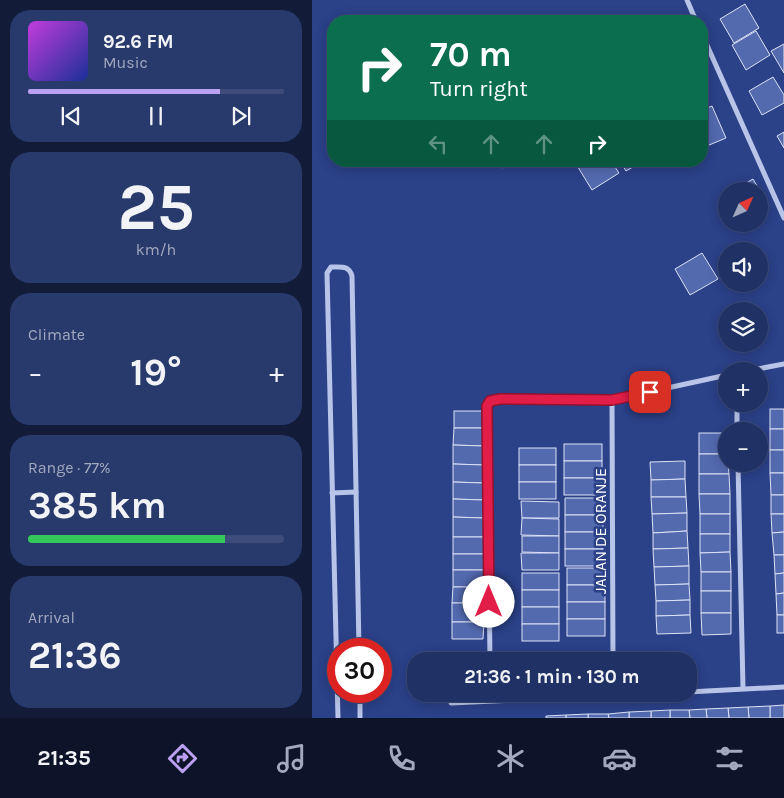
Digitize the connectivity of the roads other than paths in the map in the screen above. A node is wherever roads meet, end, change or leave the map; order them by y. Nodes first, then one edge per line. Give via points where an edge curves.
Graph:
1 (687, 0) edge
2 (693, 15) edge
3 (708, 47) edge
4 (784, 218) edge
5 (784, 364) edge
6 (768, 367) edge
7 (718, 377) edge
8 (612, 400) junction
9 (738, 472) edge
10 (356, 492) junction
11 (332, 493) junction
12 (359, 638) edge
13 (490, 652) edge
14 (613, 652) edge
15 (784, 687) edge
16 (743, 688) junction
17 (697, 691) edge
18 (490, 702) edge
19 (360, 703) edge
20 (451, 703) dead end
21 (338, 718) edge
22 (360, 718) edge

1 - 2 street
3 - 4 street
5 - 6 street
7 - 8 street
8 - 13 street via 496,399 487,406
8 - 14 street, JALAN DE ORANJE
9 - 16 street
10 - 11 street
10 - 11 street via 352,276 347,267 331,267 327,273
10 - 12 street
11 - 21 street
15 - 16 street
16 - 17 street
18 - 20 street
19 - 22 street

